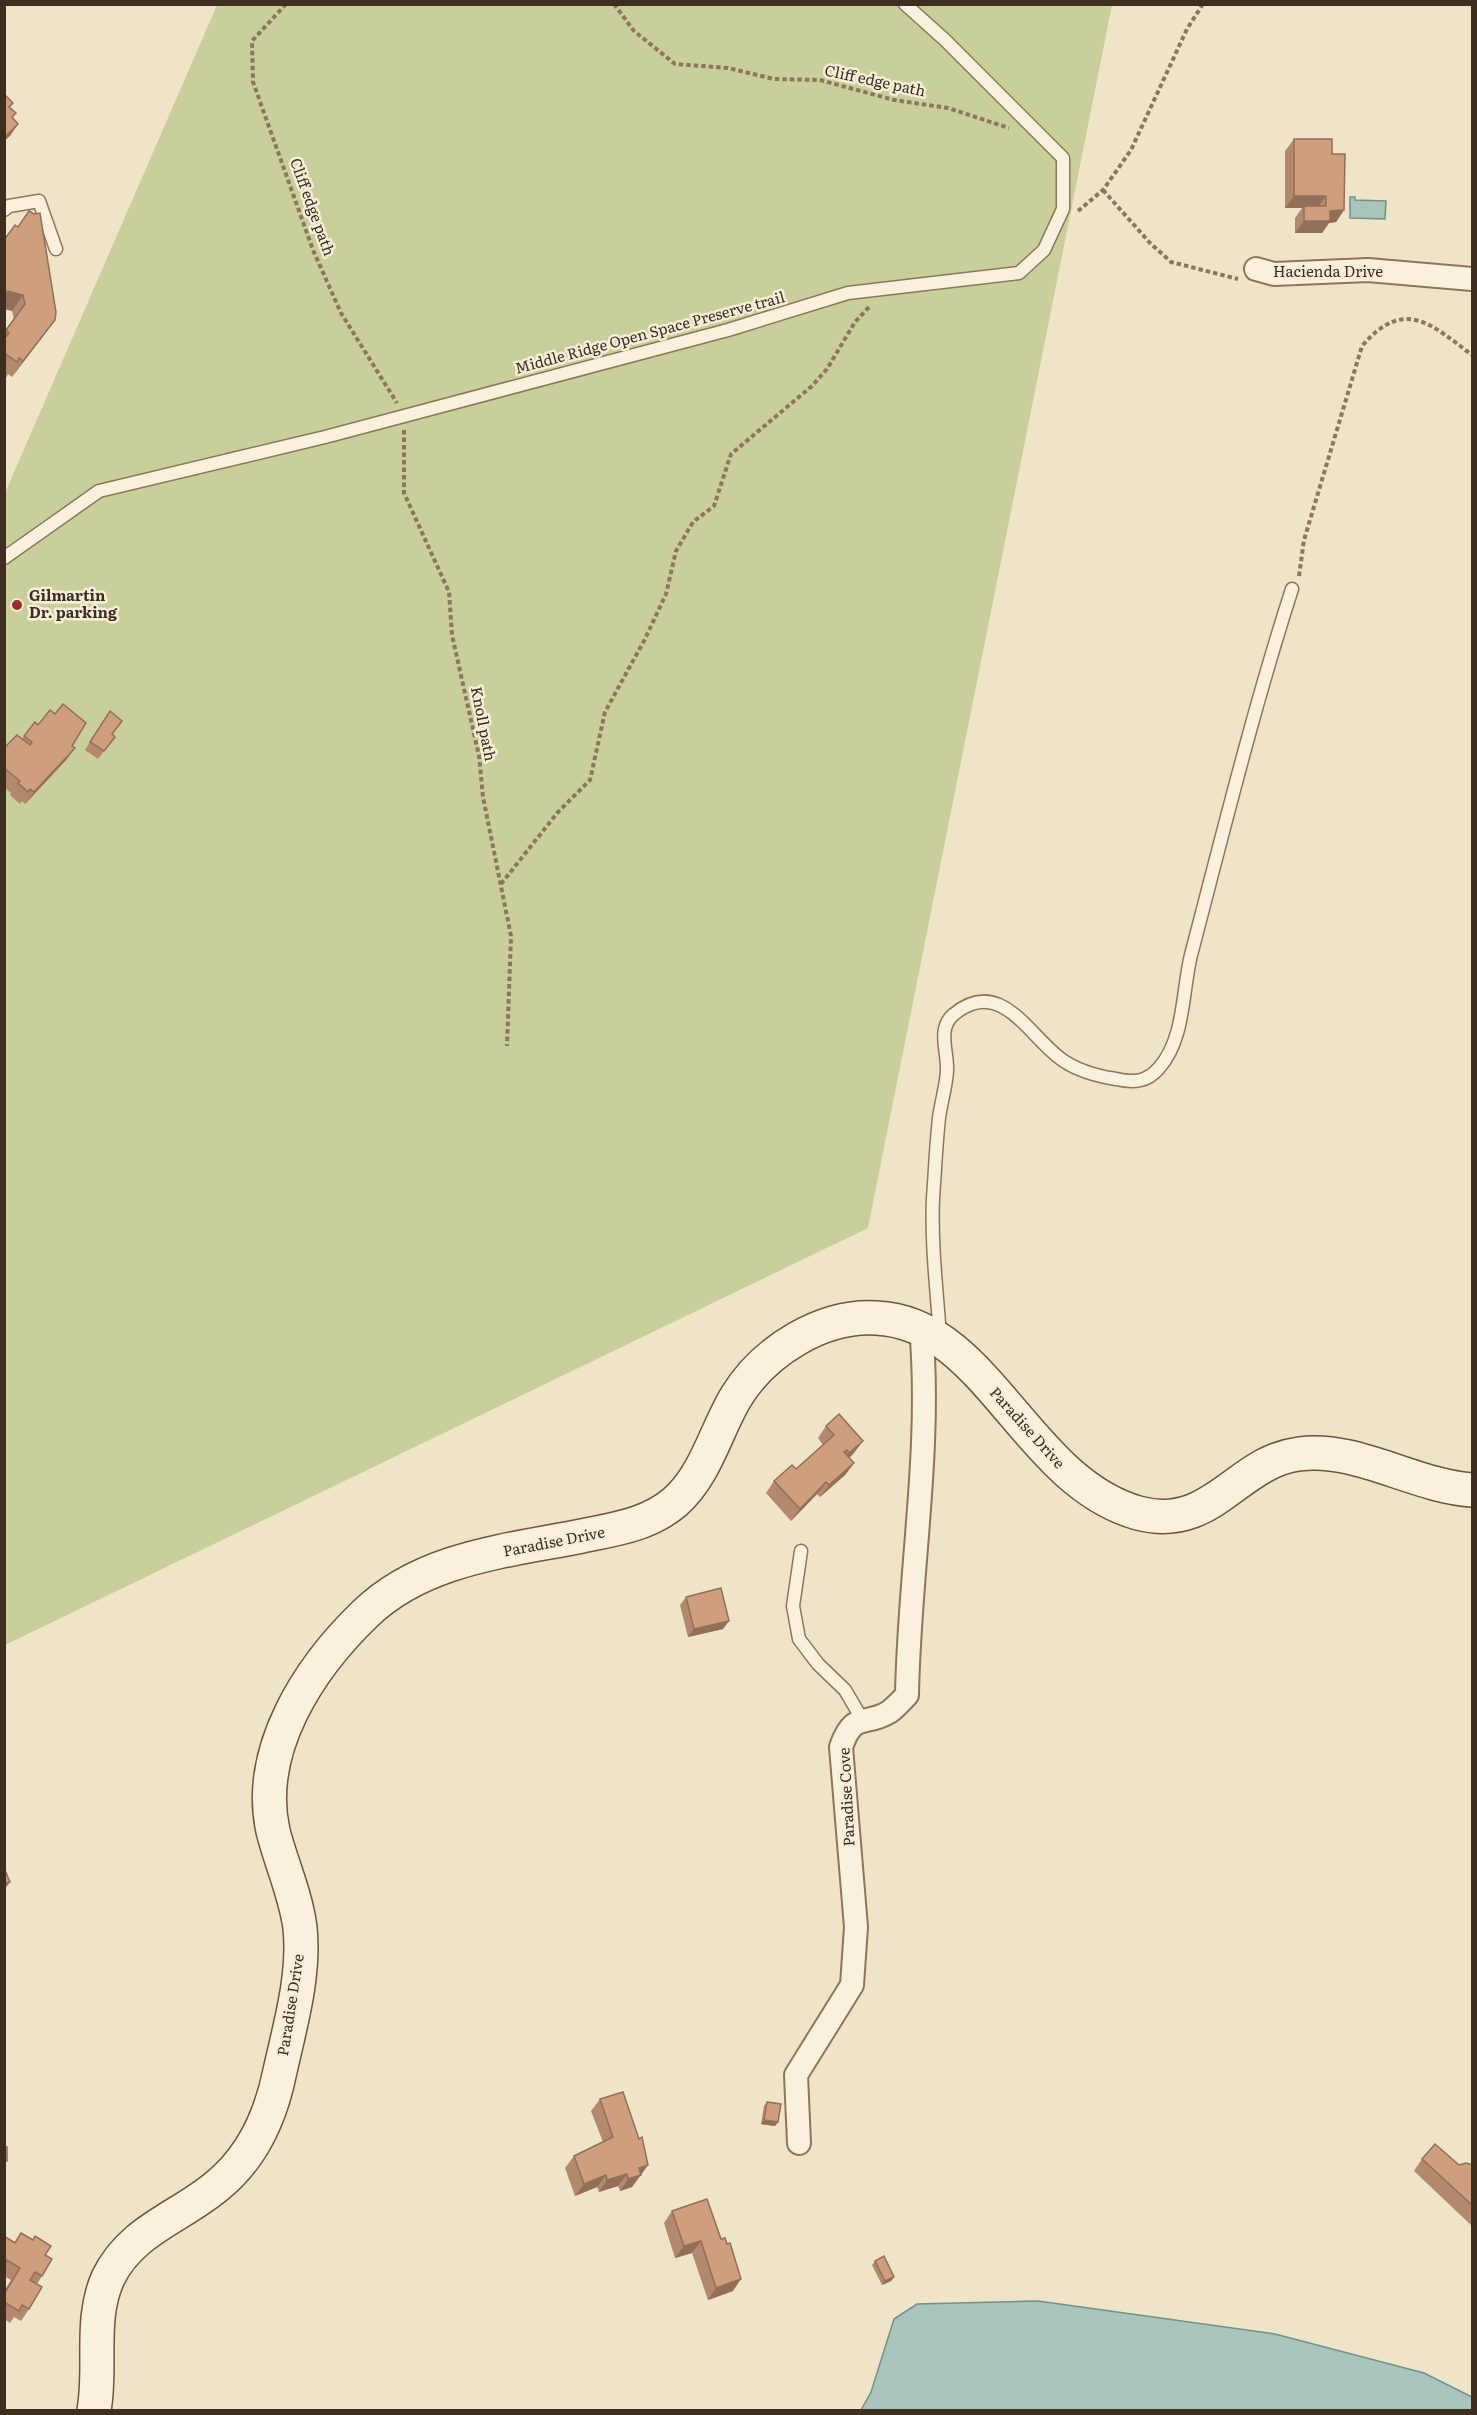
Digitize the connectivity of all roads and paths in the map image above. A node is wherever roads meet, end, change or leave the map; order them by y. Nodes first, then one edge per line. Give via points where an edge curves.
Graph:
1 (286, 4) edge
2 (614, 4) edge
3 (905, 4) edge
4 (1203, 4) edge
5 (1044, 139) junction
6 (1103, 190) junction
7 (4, 210) edge
8 (1052, 232) junction
9 (56, 249) dead end
10 (1250, 275) joint
11 (1473, 279) edge
12 (884, 289) junction
13 (1473, 355) edge
14 (404, 415) junction
15 (4, 558) edge
16 (1292, 590) joint
17 (501, 885) junction
18 (507, 1046) dead end
19 (930, 1333) junction
20 (1473, 1490) edge
21 (801, 1551) dead end
22 (862, 1719) junction
23 (799, 2143) dead end
24 (94, 2410) edge

1 - 14 path, Cliff edge path via 252,41 253,82 313,250 341,313
2 - 5 path, Cliff edge path via 634,31 675,64 728,68 774,79 820,80 894,100 948,108
3 - 5 lane, Middle Ridge Open Space Preserve trail
4 - 6 path via 1187,29 1131,150
5 - 8 lane, Middle Ridge Open Space Preserve trail via 1063,158 1063,209
6 - 8 path
6 - 10 path via 1171,262
7 - 9 lane via 39,201
8 - 12 lane, Middle Ridge Open Space Preserve trail via 1044,250 1019,273
10 - 11 street, Hacienda Drive via 1368,270
12 - 14 lane, Middle Ridge Open Space Preserve trail via 848,292 728,330
12 - 17 path via 855,322 812,386 730,454 714,506 693,522 676,551 666,594 604,712 590,780 558,812
13 - 16 path via 1420,320 1406,318 1388,322 1362,346 1304,540 1299,580
14 - 15 lane, Middle Ridge Open Space Preserve trail via 99,490
14 - 17 path, Knoll path via 404,493 449,592 452,635 479,756
16 - 19 lane via 1271,654 1190,957 1173,1043 1162,1064 1152,1076 1131,1082 1089,1073 1060,1058 1019,1017 996,1002 969,1006 946,1023 943,1030 947,1074 939,1117 933,1200
17 - 18 path, Knoll path via 510,936
19 - 20 street, Paradise Drive via 970,1365 1042,1449 1078,1482 1141,1514 1182,1515 1202,1508 1270,1463 1292,1454 1320,1452 1433,1485
19 - 22 street via 908,1622 907,1695 887,1713
19 - 24 street, Paradise Drive via 882,1317 860,1318 838,1321 798,1339 756,1371 737,1396 693,1482 676,1501 655,1515 618,1529 485,1555 421,1575 383,1599 331,1652 287,1720 270,1785 273,1830 297,1917 300,1951 295,1998 274,2095 258,2138 232,2173 150,2229 117,2262 107,2280 97,2320
21 - 22 lane via 793,1605 799,1639 844,1690
22 - 23 street, Paradise Cove via 847,1731 841,1748 856,1927 852,1985 796,2075

